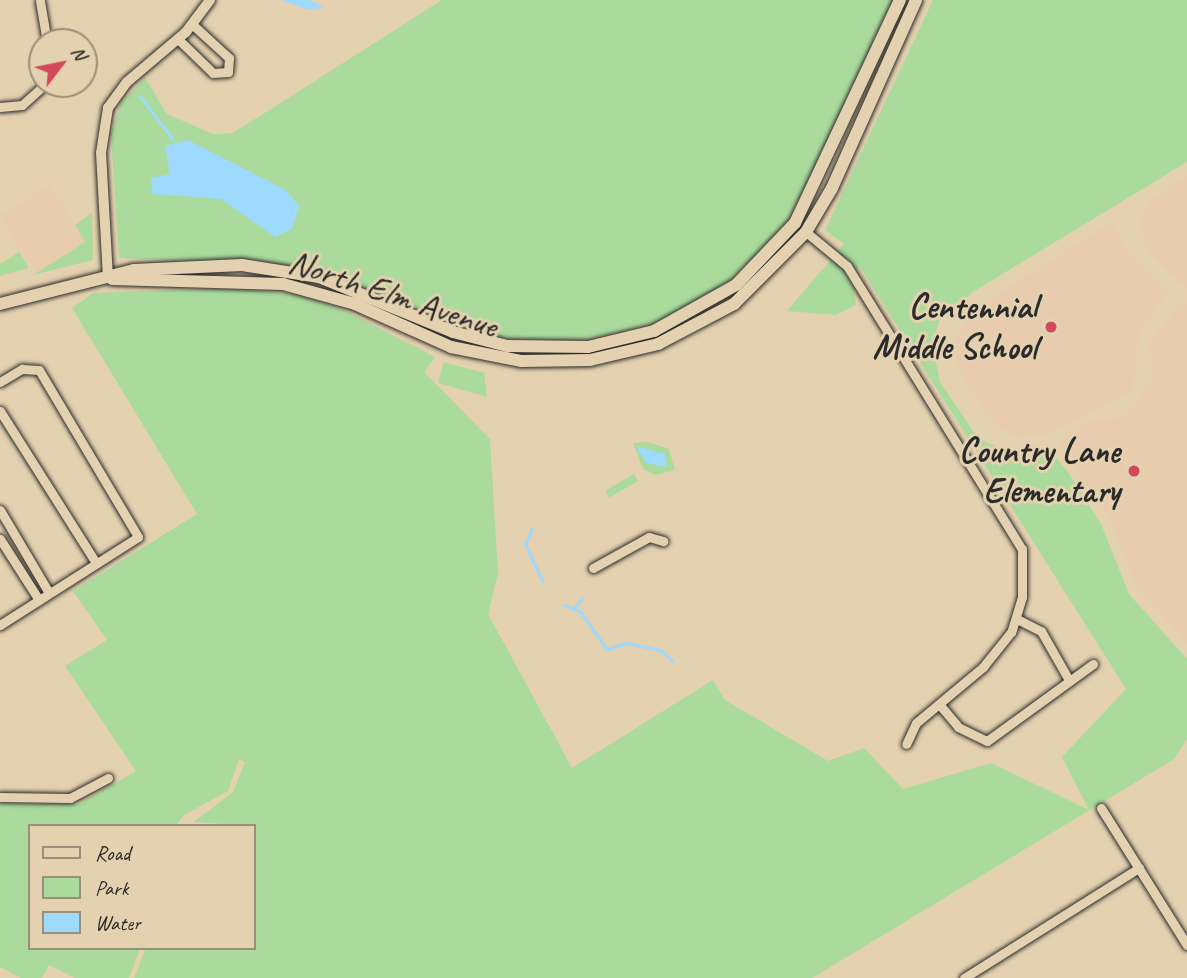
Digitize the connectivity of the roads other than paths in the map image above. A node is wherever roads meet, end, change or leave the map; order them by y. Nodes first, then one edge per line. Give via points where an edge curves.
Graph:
1 (40, 0) edge
2 (49, 0) edge
3 (210, 0) edge
4 (900, 0) edge
5 (916, 0) edge
6 (193, 25) junction
7 (45, 28) edge
8 (178, 40) junction
9 (30, 98) edge
10 (0, 107) edge
11 (795, 223) junction
12 (806, 232) junction
13 (108, 278) junction
14 (0, 304) edge
15 (654, 331) junction
16 (659, 344) junction
17 (507, 346) junction
18 (504, 359) junction
19 (0, 382) edge
20 (0, 411) edge
21 (0, 510) edge
22 (0, 539) edge
23 (663, 541) dead end
24 (96, 563) junction
25 (593, 568) dead end
26 (49, 593) junction
27 (38, 600) junction
28 (1017, 619) junction
29 (0, 625) edge
30 (1093, 664) dead end
31 (1069, 680) junction
32 (939, 704) junction
33 (906, 744) dead end
34 (108, 778) dead end
35 (0, 797) edge
36 (1101, 808) dead end
37 (1139, 869) junction
38 (1187, 945) edge
39 (964, 978) edge

1 - 2 street
1 - 7 street
3 - 6 street
4 - 11 main road, North Elm Avenue
5 - 12 main road, North Elm Avenue via 839,174
6 - 8 street
6 - 8 street via 229,58 228,72 213,73
8 - 13 street via 127,82 105,118 101,153
9 - 10 street via 22,105
11 - 12 main road
11 - 15 main road, North Elm Avenue via 736,285
12 - 16 main road, North Elm Avenue via 741,298
12 - 28 street via 847,266 1010,526 1022,549 1024,577
13 - 14 main road
13 - 17 main road, North Elm Avenue via 216,265 294,271 343,284 453,332
13 - 18 main road, North Elm Avenue via 136,284 283,284 355,304 451,347
15 - 16 main road
15 - 17 main road, North Elm Avenue via 588,347
16 - 18 main road, North Elm Avenue via 574,362
17 - 18 main road
19 - 24 street via 22,369 39,370 138,537
20 - 24 street
21 - 26 street
22 - 27 street
23 - 25 street via 649,537
24 - 26 street
26 - 27 street
27 - 29 street
28 - 31 street via 1041,631
28 - 32 street via 983,667
30 - 31 street
31 - 32 street via 987,741 958,727
32 - 33 street via 916,723
34 - 35 street via 70,798
36 - 37 street
37 - 38 street
37 - 39 street

